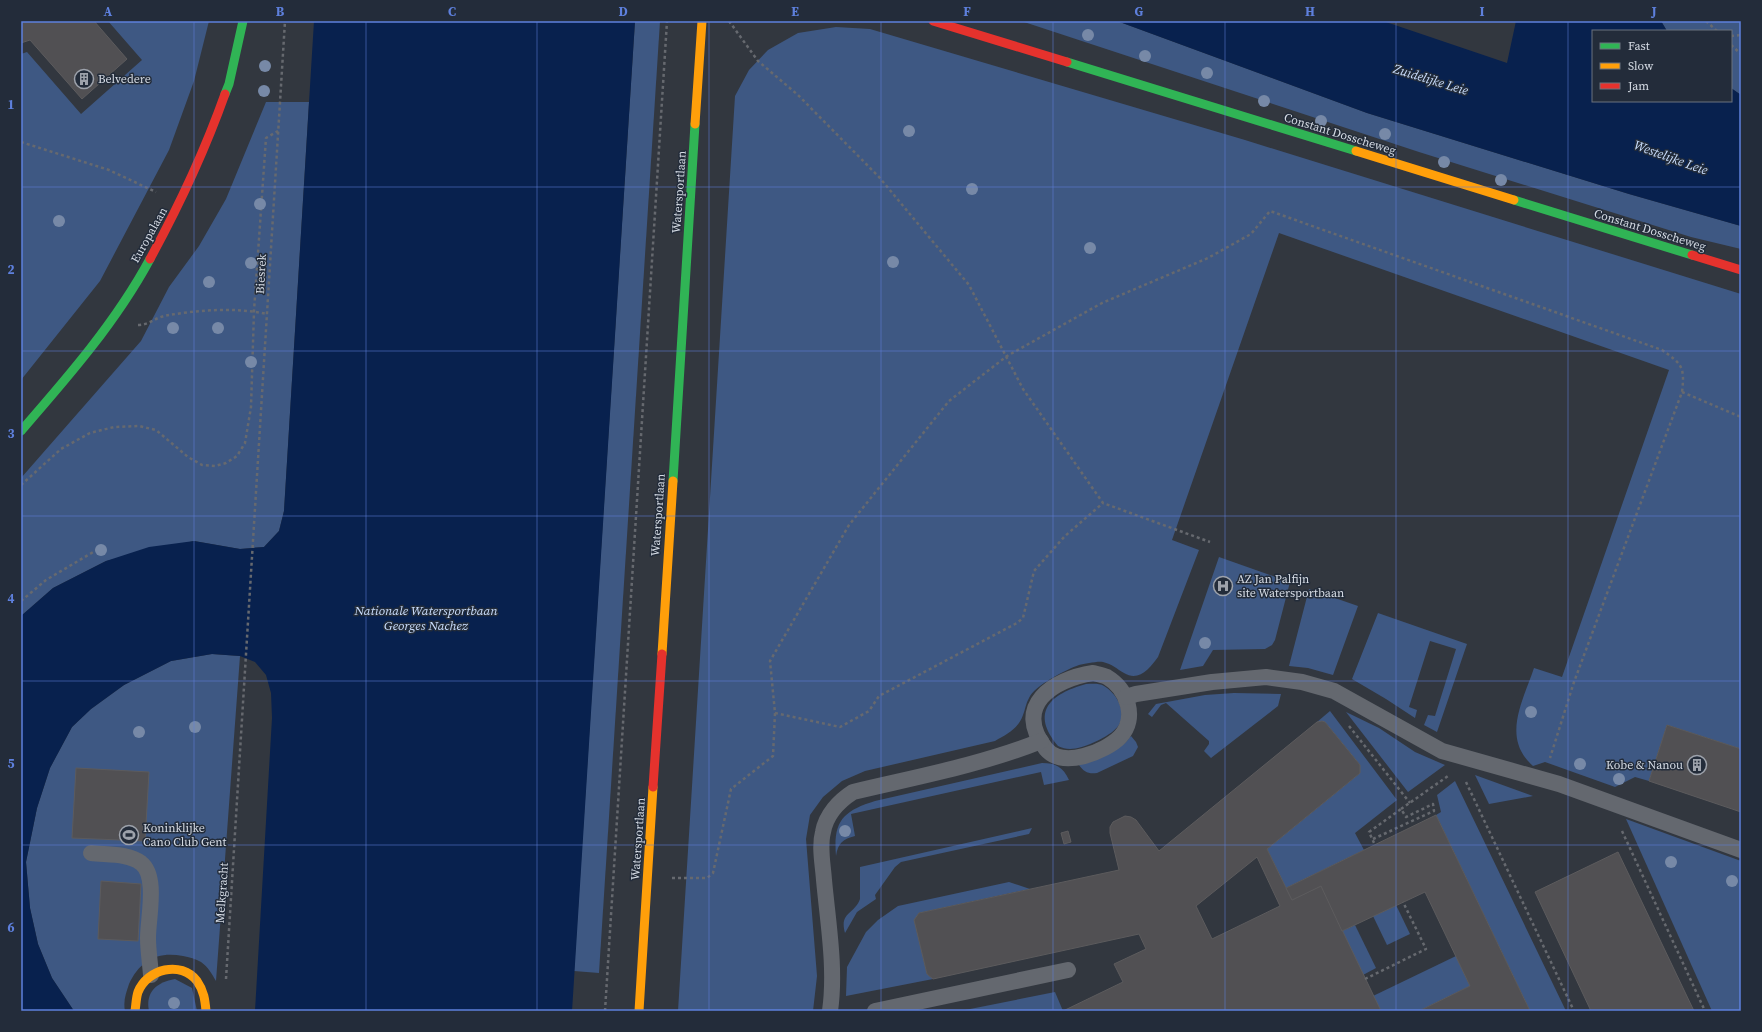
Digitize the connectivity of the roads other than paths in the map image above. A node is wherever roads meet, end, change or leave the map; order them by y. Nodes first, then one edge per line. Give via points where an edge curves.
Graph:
1 (243, 21) edge
2 (702, 21) edge
3 (933, 21) edge
4 (1741, 270) edge
5 (21, 431) edge
6 (1126, 697) junction
7 (1041, 742) junction
8 (1741, 850) edge
9 (91, 853) dead end
10 (1068, 970) dead end
11 (151, 975) junction
12 (135, 1011) edge
13 (206, 1011) edge
14 (639, 1011) edge
15 (830, 1011) edge
16 (876, 1011) edge

1 - 5 street, Europalaan via 229,84 208,141 180,203 142,273 108,325
2 - 14 street, Watersportlaan
3 - 4 street, Constant Dosscheweg
6 - 7 lane via 1130,713 1127,725 1120,737 1106,746 1073,759 1060,757 1049,751
6 - 7 lane via 1107,676 1093,673 1062,682 1044,693 1035,705 1035,730
6 - 8 lane via 1220,681 1266,677 1302,682 1334,691 1427,743 1455,754 1607,800
7 - 15 lane via 930,774 853,792 830,813 823,832 822,851 832,998
9 - 11 lane via 131,857 142,863 148,871 151,884 148,938
10 - 16 lane
11 - 12 street via 141,984 135,997
11 - 13 street via 162,970 175,969 187,973 197,980 204,990

